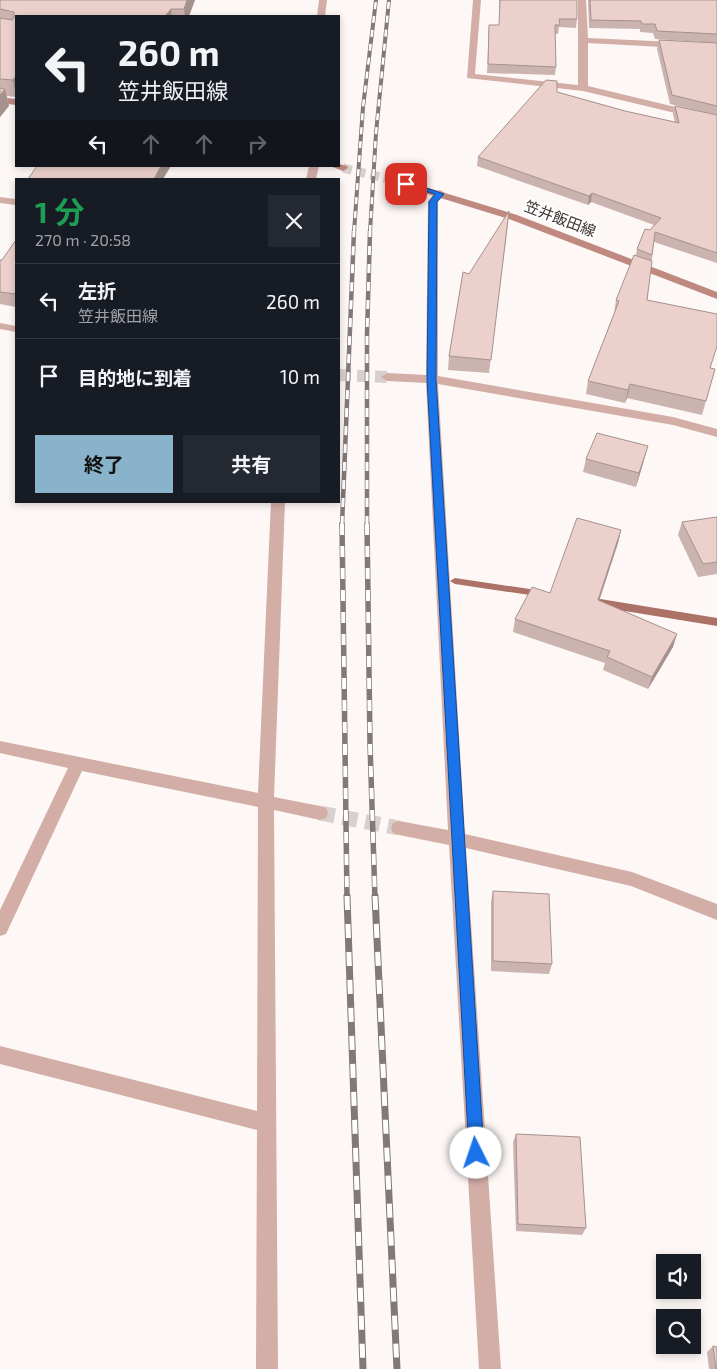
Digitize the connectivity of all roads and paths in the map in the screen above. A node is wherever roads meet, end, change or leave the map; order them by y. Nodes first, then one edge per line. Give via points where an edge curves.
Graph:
1 (322, 0) edge
2 (476, 0) edge
3 (582, 0) edge
4 (320, 15) edge
5 (584, 40) junction
6 (717, 47) edge
7 (583, 88) junction
8 (0, 100) edge
9 (15, 102) edge
10 (717, 120) edge
11 (389, 179) tunnel mouth
12 (440, 194) junction
13 (0, 200) edge
14 (15, 202) edge
15 (717, 296) edge
16 (0, 326) edge
17 (15, 329) edge
18 (387, 377) tunnel mouth
19 (432, 379) junction
20 (717, 433) edge
21 (278, 503) edge
22 (0, 747) edge
23 (78, 763) junction
24 (266, 803) junction
25 (320, 813) tunnel mouth
26 (398, 828) tunnel mouth
27 (457, 839) junction
28 (717, 912) edge
29 (0, 928) edge
30 (0, 1055) edge
31 (266, 1123) junction
32 (267, 1369) edge
33 (490, 1369) edge

1 - 4 street
2 - 7 street via 470,76
3 - 5 street
5 - 6 street
5 - 7 street
7 - 10 street
8 - 9 main road
11 - 12 main road, 笠井飯田線
12 - 15 main road, 笠井飯田線 via 512,217
12 - 19 street via 433,202
13 - 14 street
16 - 17 street
18 - 19 street
19 - 20 street via 673,420
19 - 27 street
21 - 24 street
22 - 23 street
23 - 24 street
23 - 29 street
24 - 25 street
24 - 31 street
26 - 27 street
27 - 28 street via 632,879
27 - 33 street
30 - 31 street
31 - 32 street

